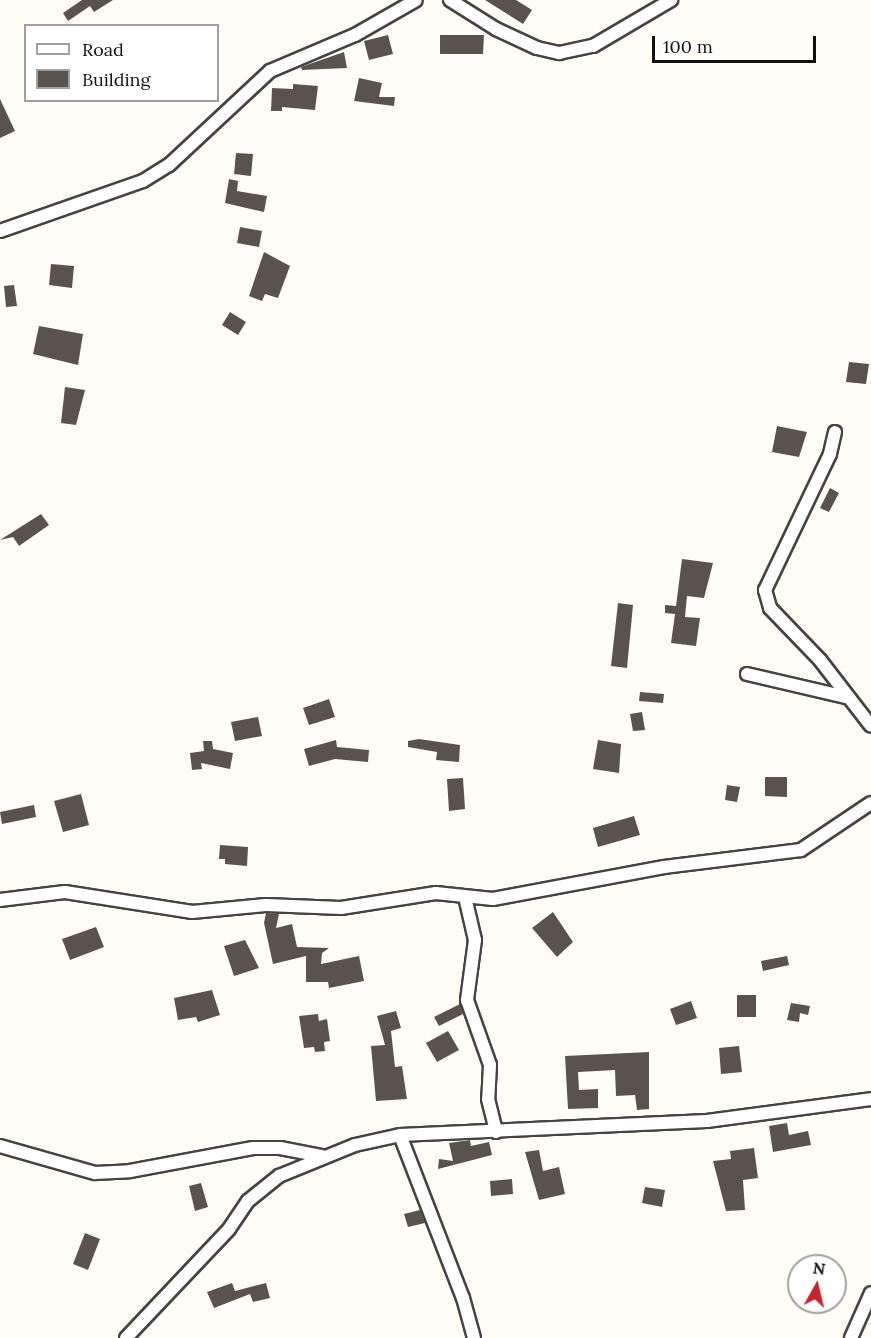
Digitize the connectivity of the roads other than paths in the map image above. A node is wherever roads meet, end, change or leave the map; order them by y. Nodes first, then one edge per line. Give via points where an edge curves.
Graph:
1 (416, 0) edge
2 (450, 0) edge
3 (671, 0) edge
4 (0, 231) edge
5 (835, 432) dead end
6 (747, 674) dead end
7 (846, 697) junction
8 (871, 726) edge
9 (871, 803) edge
10 (465, 897) junction
11 (0, 900) edge
12 (871, 1099) edge
13 (496, 1132) junction
14 (400, 1135) junction
15 (0, 1146) edge
16 (322, 1156) junction
17 (871, 1293) edge
18 (126, 1338) edge
19 (474, 1338) edge
20 (851, 1338) edge

1 - 4 street via 355,36 270,71 169,165 143,181
2 - 3 street via 506,34 559,53 593,46
5 - 7 street via 830,454 765,590 770,608 820,660
6 - 7 street
7 - 8 street
9 - 10 street via 818,842 783,854 664,867 493,899
10 - 11 street via 436,893 341,908 266,905 218,912 172,911 121,898 65,892
10 - 13 street via 475,940 467,1000 490,1065 488,1099
12 - 13 street via 707,1121
13 - 14 street
14 - 16 street
14 - 19 street via 463,1298
15 - 16 street via 95,1173 129,1172 253,1148 280,1148
16 - 18 street via 279,1176 248,1201 229,1229
17 - 20 street

